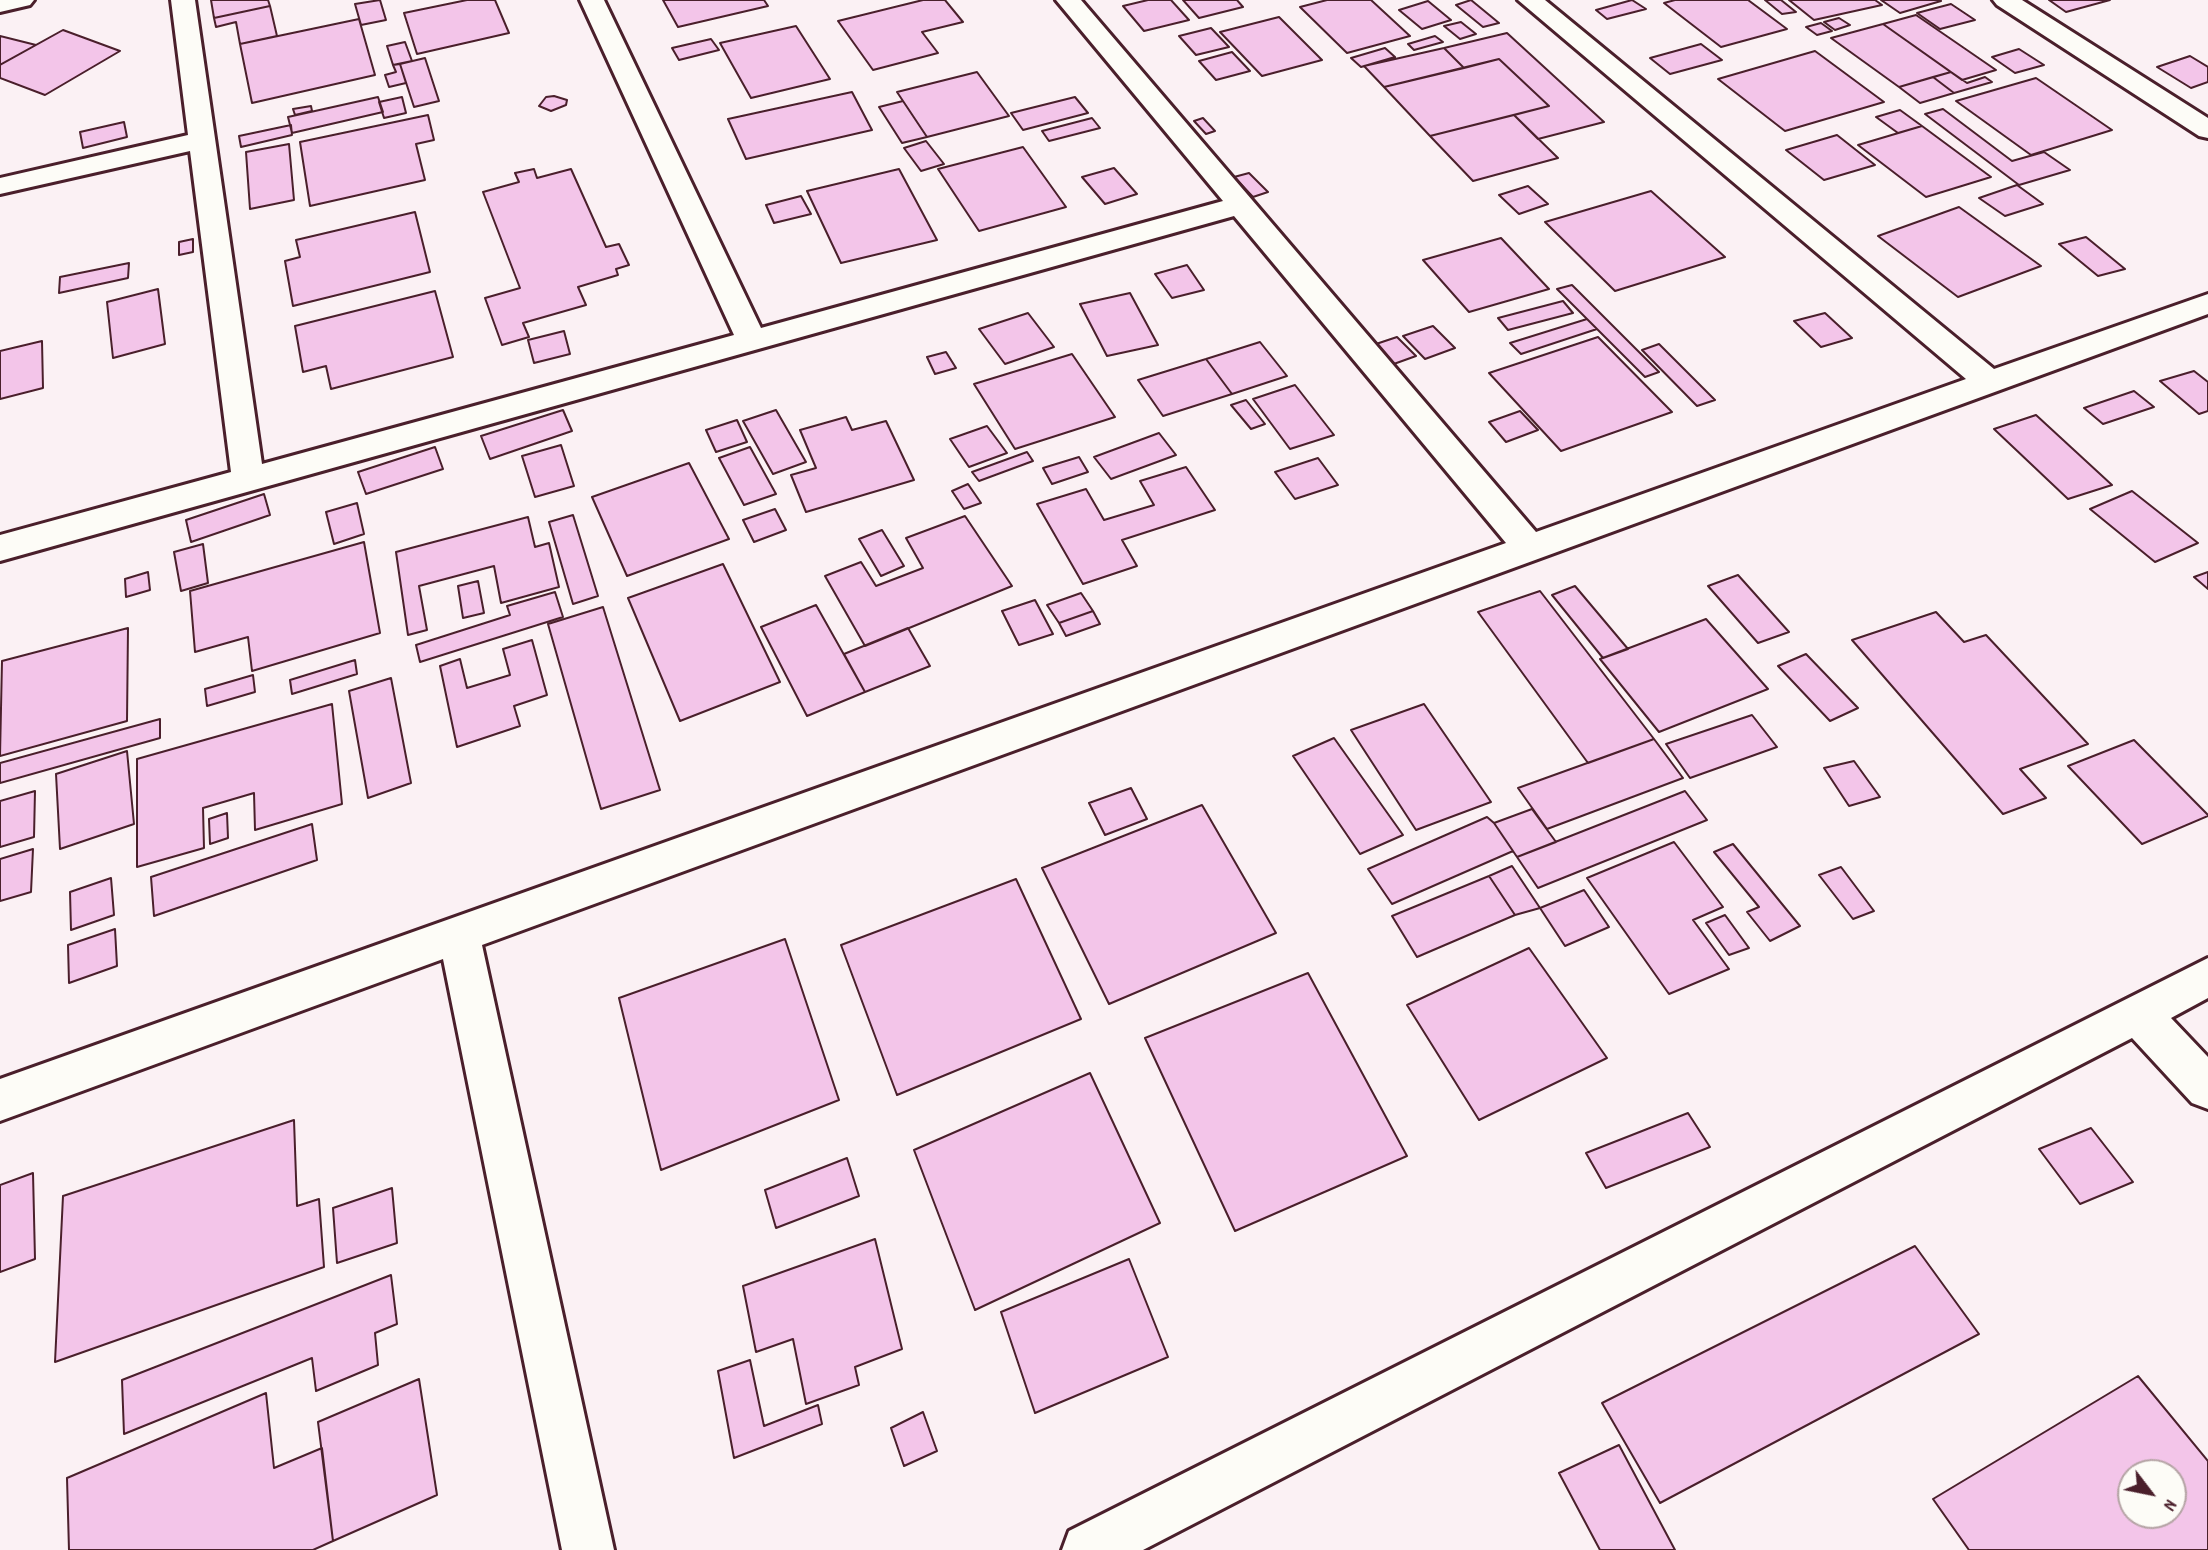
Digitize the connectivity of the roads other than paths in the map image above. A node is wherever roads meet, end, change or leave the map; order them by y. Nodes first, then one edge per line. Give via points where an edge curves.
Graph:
1 (23, 0) edge
2 (183, 0) edge
3 (592, 0) edge
4 (1068, 0) edge
5 (1530, 0) edge
6 (2005, 0) edge
7 (0, 5) edge
8 (2208, 130) edge
9 (202, 140) junction
10 (0, 186) edge
11 (1241, 205) junction
12 (2208, 303) edge
13 (752, 341) junction
14 (1990, 382) junction
15 (247, 480) junction
16 (1529, 547) junction
17 (0, 548) edge
18 (459, 934) junction
19 (2208, 977) edge
20 (2138, 1013) junction
21 (2208, 1087) edge
22 (0, 1100) edge
23 (588, 1550) edge
24 (1087, 1550) edge

1 - 7 street
2 - 9 street
3 - 13 street
4 - 11 street
5 - 14 street
6 - 8 street
9 - 10 street
9 - 15 street
11 - 13 street
11 - 16 street
12 - 14 street
13 - 15 street
14 - 16 street
15 - 17 street
16 - 18 street
18 - 22 street
18 - 23 street
19 - 20 street
20 - 21 street
20 - 24 street

